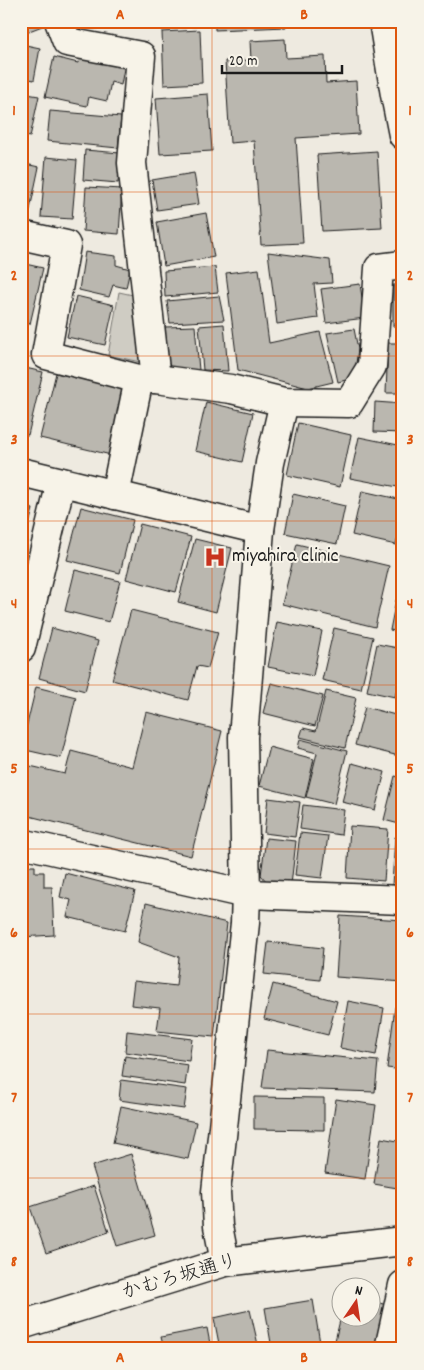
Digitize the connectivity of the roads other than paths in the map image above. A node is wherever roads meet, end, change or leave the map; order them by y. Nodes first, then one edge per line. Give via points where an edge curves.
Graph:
1 (59, 21) edge
2 (383, 21) edge
3 (399, 96) edge
4 (403, 134) edge
5 (21, 235) edge
6 (403, 265) edge
7 (148, 379) junction
8 (284, 402) junction
9 (21, 472) edge
10 (61, 482) junction
11 (115, 495) junction
12 (260, 530) junction
13 (26, 612) edge
14 (21, 648) edge
15 (21, 843) edge
16 (246, 894) junction
17 (403, 900) edge
18 (403, 1241) edge
19 (225, 1262) junction
20 (403, 1285) edge
21 (21, 1326) edge
22 (389, 1349) edge

1 - 7 street via 67,42 141,56 132,163
2 - 3 street
3 - 4 street
5 - 7 street via 66,245 46,355
6 - 8 street via 378,268 372,366 348,403
7 - 8 street via 230,389
7 - 11 street
8 - 12 street via 270,463
9 - 10 street
10 - 11 street
10 - 13 street
11 - 12 street
12 - 16 street via 242,737
13 - 14 street
15 - 16 street
16 - 17 street
16 - 19 street via 216,1192
18 - 19 street, かむろ坂通り
19 - 21 street, かむろ坂通り
20 - 22 street

